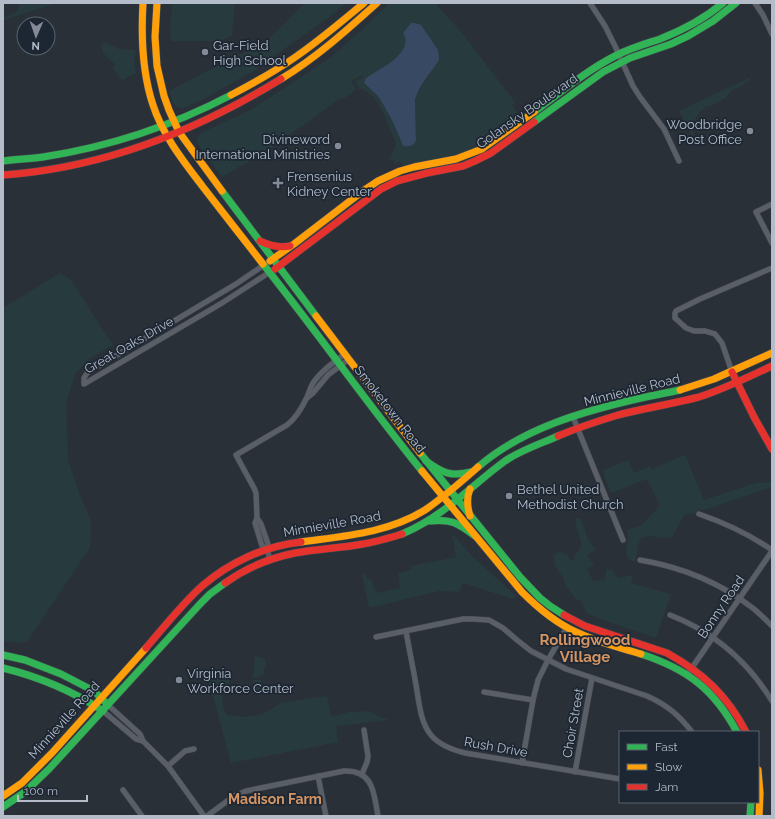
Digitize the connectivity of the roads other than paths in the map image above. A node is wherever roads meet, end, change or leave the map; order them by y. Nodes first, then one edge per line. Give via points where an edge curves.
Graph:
1 (143, 3) edge
2 (157, 3) edge
3 (364, 3) edge
4 (377, 3) edge
5 (590, 3) edge
6 (723, 3) edge
7 (736, 3) edge
8 (755, 3) edge
9 (772, 34) edge
10 (619, 54) junction
11 (623, 62) junction
12 (174, 122) junction
13 (162, 126) junction
14 (510, 129) junction
15 (180, 132) junction
16 (516, 136) junction
17 (167, 137) junction
18 (3, 161) edge
19 (679, 161) dead end
20 (3, 175) edge
21 (390, 175) junction
22 (394, 183) junction
23 (772, 204) edge
24 (259, 240) junction
25 (772, 243) edge
26 (294, 244) junction
27 (273, 259) junction
28 (264, 265) junction
29 (278, 266) junction
30 (772, 268) edge
31 (270, 272) junction
32 (772, 353) edge
33 (347, 356) junction
34 (339, 362) junction
35 (772, 366) edge
36 (732, 372) junction
37 (737, 382) junction
38 (573, 417) junction
39 (578, 428) junction
40 (772, 449) edge
41 (426, 461) junction
42 (474, 471) junction
43 (471, 488) junction
44 (450, 491) junction
45 (443, 497) junction
46 (457, 499) junction
47 (450, 505) junction
48 (699, 514) dead end
49 (470, 516) junction
50 (427, 521) junction
51 (475, 536) junction
52 (623, 540) dead end
53 (267, 549) junction
54 (772, 550) edge
55 (270, 560) junction
56 (640, 560) dead end
57 (739, 599) junction
58 (670, 615) dead end
59 (772, 626) edge
60 (566, 627) junction
61 (406, 631) junction
62 (376, 637) dead end
63 (713, 637) junction
64 (3, 655) edge
65 (548, 660) junction
66 (3, 668) edge
67 (692, 668) junction
68 (687, 675) junction
69 (592, 678) junction
70 (484, 692) dead end
71 (101, 698) junction
72 (533, 700) junction
73 (772, 701) edge
74 (95, 705) junction
75 (108, 705) junction
76 (103, 711) junction
77 (364, 730) dead end
78 (691, 731) edge
79 (736, 731) edge
80 (745, 731) edge
81 (143, 741) junction
82 (194, 749) dead end
83 (522, 763) junction
84 (168, 766) junction
85 (575, 772) junction
86 (362, 774) junction
87 (318, 776) junction
88 (759, 778) edge
89 (619, 779) edge
90 (123, 790) dead end
91 (3, 796) edge
92 (752, 803) edge
93 (3, 807) edge
94 (142, 816) edge
95 (205, 816) edge
96 (326, 816) edge
97 (378, 816) edge
98 (750, 816) edge
99 (759, 816) edge

1 - 13 main road, Smoketown Road via 143,61 148,89
2 - 12 main road, Smoketown Road via 157,66 164,96
3 - 12 main road via 307,49 269,75 230,97
4 - 15 main road via 360,20 301,67 235,107
5 - 10 street
6 - 10 main road, Golansky Boulevard via 679,31
7 - 11 main road, Golansky Boulevard via 711,23 684,38
8 - 9 street
10 - 11 street
10 - 14 main road, Golansky Boulevard via 591,70
11 - 16 main road, Golansky Boulevard via 598,76
11 - 19 street via 636,92 664,129
12 - 13 main road
12 - 15 main road, Smoketown Road
13 - 17 main road, Smoketown Road
13 - 18 main road via 126,139 77,151
14 - 16 main road
14 - 21 main road, Golansky Boulevard via 482,149 467,155
15 - 17 main road
15 - 24 main road, Smoketown Road
16 - 22 main road, Golansky Boulevard via 491,154 475,161
17 - 20 main road via 95,160 40,171
17 - 28 main road, Smoketown Road
21 - 22 main road
21 - 26 main road, Golansky Boulevard via 364,191
22 - 29 main road, Golansky Boulevard via 368,198
23 - 25 street via 756,212
24 - 26 main road via 278,247
24 - 27 main road, Smoketown Road
26 - 27 main road, Golansky Boulevard
27 - 28 main road, Golansky Boulevard
27 - 29 main road, Smoketown Road
28 - 31 main road, Smoketown Road
28 - 31 street, Great Oaks Drive via 88,372 84,384
29 - 31 main road, Golansky Boulevard
29 - 33 main road, Smoketown Road
30 - 36 street via 700,299 676,311 674,315 690,330 715,334 724,348
31 - 34 main road, Smoketown Road
32 - 36 main road, Minnieville Road
33 - 34 street
33 - 41 main road, Smoketown Road
34 - 45 main road, Smoketown Road
34 - 53 street via 322,372 314,382 296,417 236,455 256,493 255,523 262,546
35 - 37 main road, Minnieville Road
36 - 37 main road
36 - 38 main road, Minnieville Road via 692,387 615,404
37 - 39 main road, Minnieville Road via 694,398
37 - 40 main road
38 - 39 street
38 - 42 main road, Minnieville Road via 523,437
39 - 43 main road, Minnieville Road via 510,458
39 - 52 street
41 - 42 main road via 451,474
41 - 44 main road, Smoketown Road
42 - 44 main road, Minnieville Road
43 - 46 main road, Minnieville Road
43 - 49 main road via 467,501
44 - 45 main road, Minnieville Road
44 - 46 main road, Smoketown Road
45 - 47 main road, Smoketown Road
45 - 53 main road, Minnieville Road via 415,515 388,527 293,542
46 - 47 main road, Minnieville Road
46 - 49 main road, Smoketown Road
47 - 50 main road, Minnieville Road
47 - 51 main road, Smoketown Road
48 - 54 street via 748,535
49 - 67 main road, Smoketown Road via 528,586 560,614 585,626 666,654
50 - 51 main road via 453,521
50 - 55 main road, Minnieville Road via 402,534 374,542 296,553
51 - 60 main road, Smoketown Road via 532,603
53 - 55 street
53 - 71 main road, Minnieville Road via 229,566 202,585
54 - 57 street, Bonny Road
55 - 75 main road, Minnieville Road via 239,573 207,596
56 - 57 street via 688,572 717,585
57 - 59 street
57 - 63 street, Bonny Road
58 - 63 street via 692,624
60 - 65 street
60 - 68 main road, Smoketown Road via 588,637 661,661
61 - 62 street
61 - 65 street via 463,619 489,620 531,651
61 - 83 street, Rush Drive via 422,715 431,736 446,747 459,752
63 - 67 street, Bonny Road
63 - 73 street via 743,662
64 - 71 main road via 61,674 94,691
65 - 69 street
65 - 72 street via 538,680
66 - 74 main road via 43,678
67 - 68 street, Bonny Road
67 - 80 main road, Smoketown Road via 720,692
68 - 79 main road, Smoketown Road via 716,700
69 - 78 street via 657,700 672,710
69 - 85 street, Choir Street
70 - 72 street
71 - 74 main road, Minnieville Road
71 - 75 main road
72 - 83 street
74 - 76 main road
74 - 91 main road, Minnieville Road via 22,783
75 - 76 main road, Minnieville Road
75 - 81 street via 140,734
76 - 81 street via 136,739
76 - 93 main road, Minnieville Road via 37,781
77 - 86 street via 368,756
81 - 84 street
82 - 84 street via 185,751
83 - 85 street, Rush Drive
84 - 95 street
85 - 89 street, Rush Drive
86 - 87 street via 350,770
86 - 97 street via 372,786
87 - 95 street via 246,790
87 - 96 street
88 - 99 main road
90 - 94 street
92 - 98 main road

